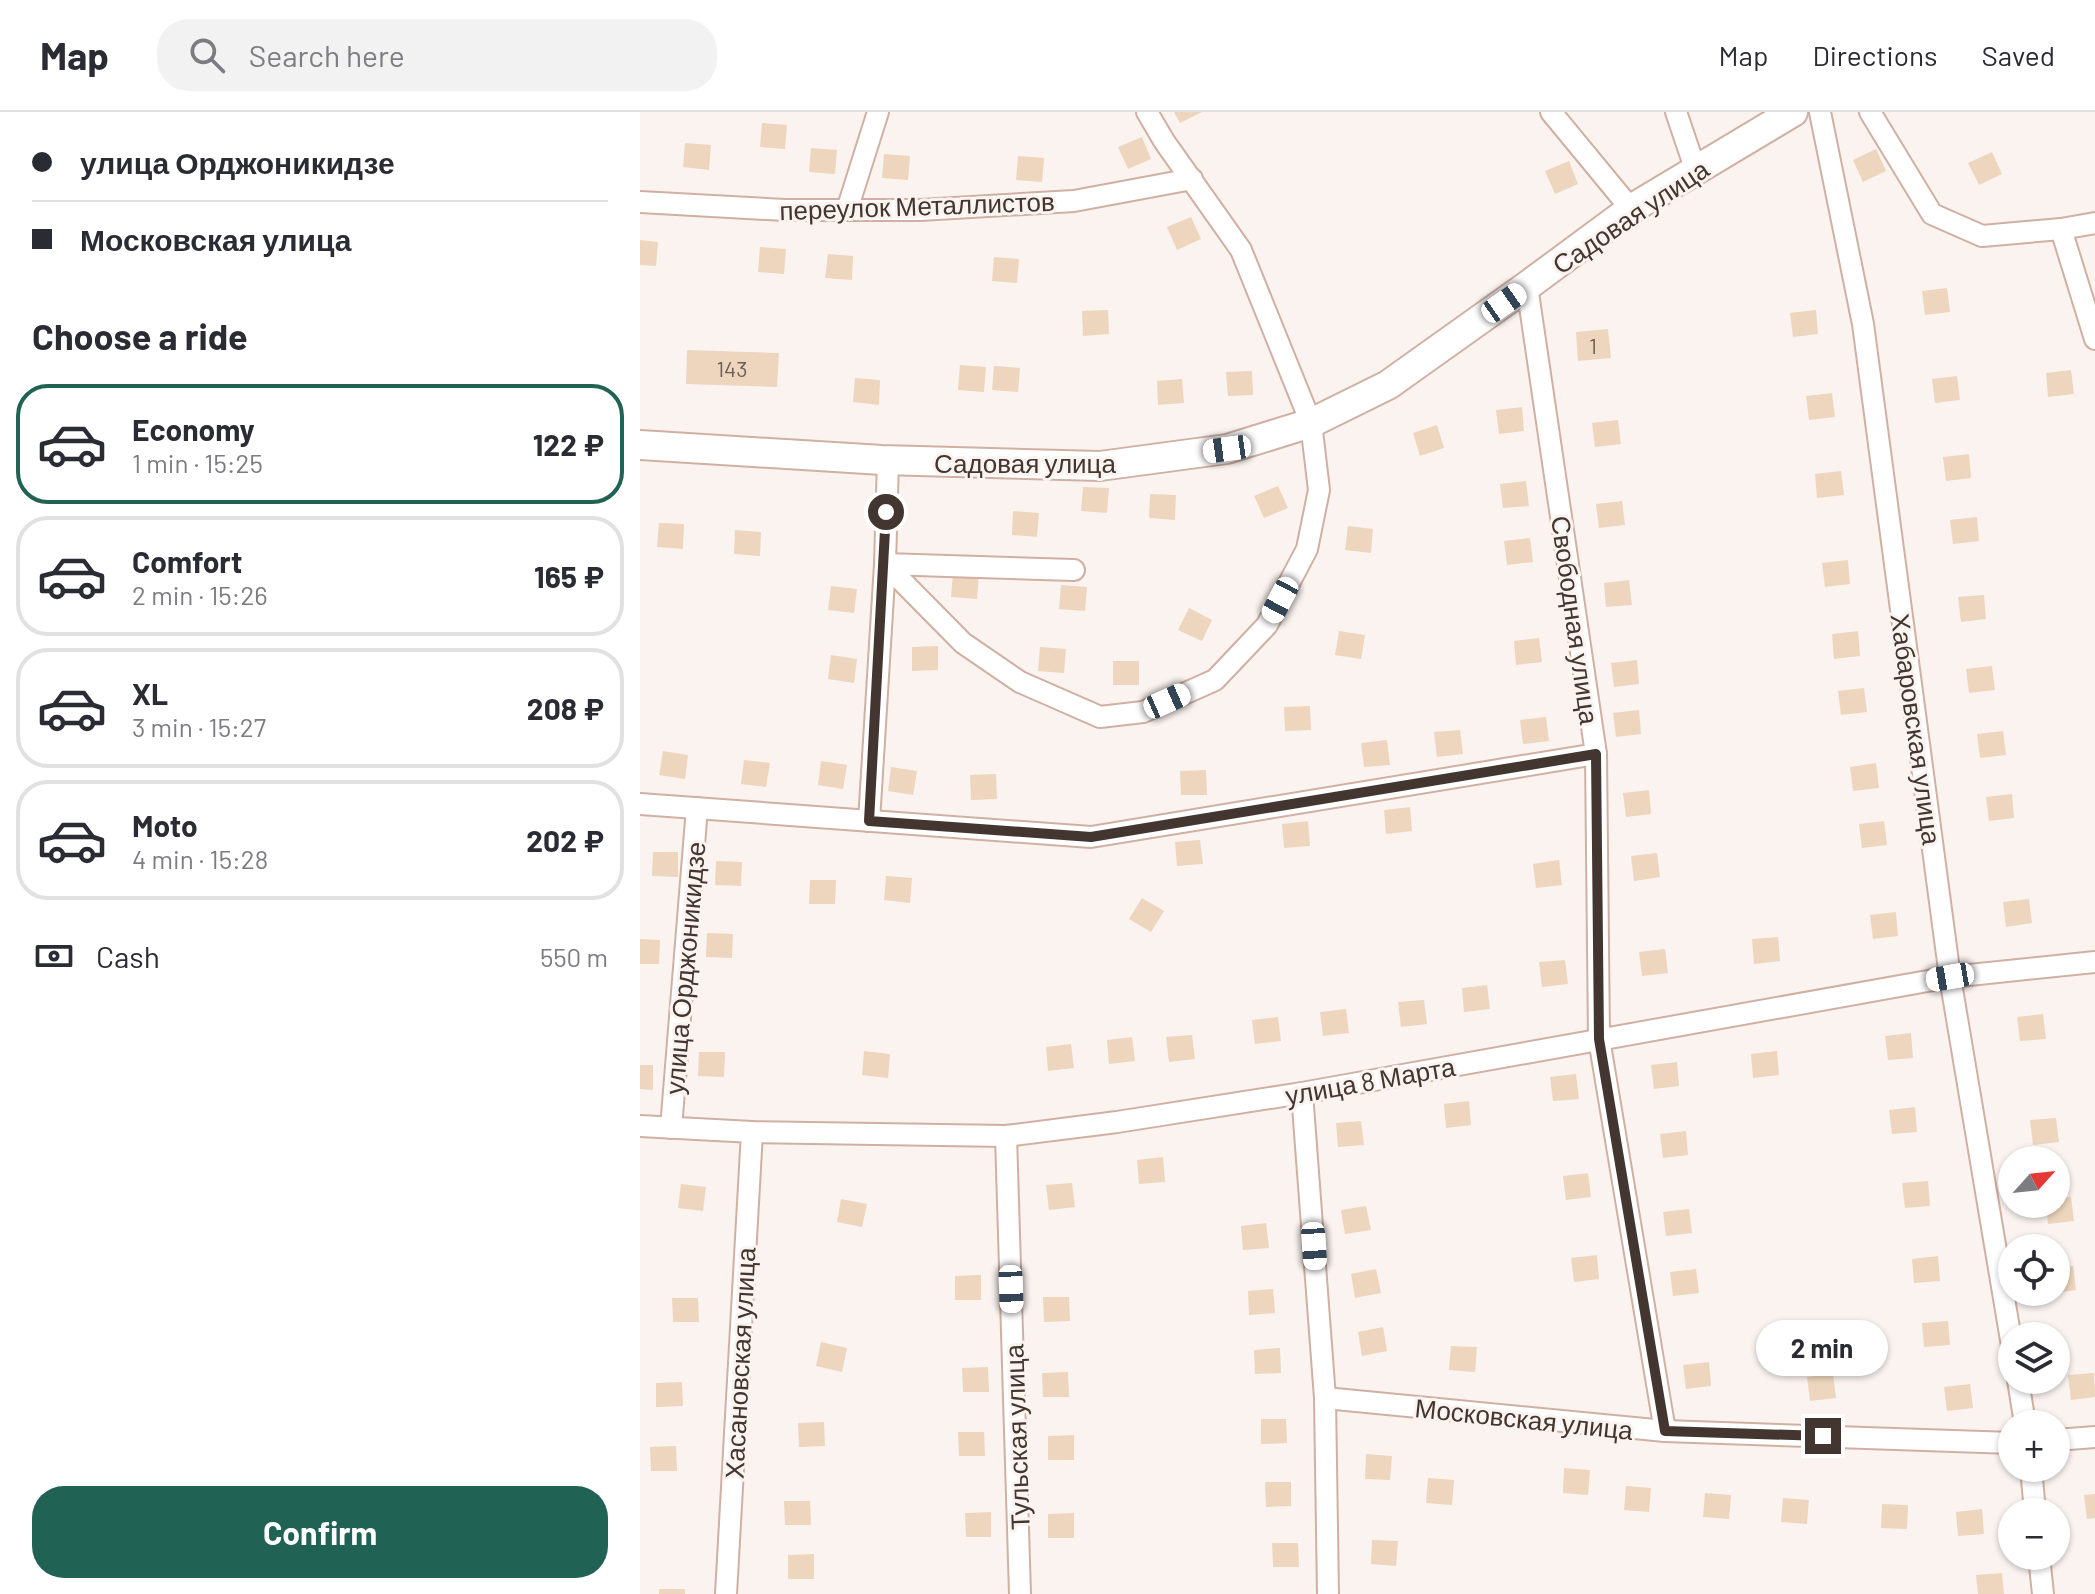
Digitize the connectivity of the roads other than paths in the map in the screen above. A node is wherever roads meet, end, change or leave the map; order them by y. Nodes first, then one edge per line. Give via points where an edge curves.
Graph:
1 (878, 112) edge
2 (1147, 112) edge
3 (1551, 112) edge
4 (1676, 112) edge
5 (1793, 112) edge
6 (1820, 112) edge
7 (1870, 112) edge
8 (1696, 171) junction
9 (1192, 179) junction
10 (640, 202) edge
11 (1631, 209) junction
12 (847, 210) junction
13 (2095, 223) edge
14 (2061, 229) junction
15 (1527, 286) junction
16 (2095, 339) edge
17 (1311, 423) junction
18 (640, 445) edge
19 (888, 461) junction
20 (885, 564) junction
21 (1074, 570) dead end
22 (1596, 754) junction
23 (640, 804) edge
24 (697, 808) junction
25 (869, 821) junction
26 (2095, 962) edge
27 (1950, 977) junction
28 (1599, 1039) junction
29 (1302, 1093) junction
30 (640, 1126) edge
31 (671, 1128) junction
32 (752, 1132) junction
33 (1006, 1136) junction
34 (2008, 1322) edge
35 (1325, 1398) junction
36 (1665, 1431) junction
37 (2095, 1437) edge
38 (2070, 1439) edge
39 (1998, 1443) edge
40 (2040, 1570) edge
41 (726, 1594) edge
42 (1020, 1594) edge
43 (1328, 1594) edge
44 (2043, 1594) edge

1 - 12 street
2 - 9 street
3 - 11 street
4 - 8 street
5 - 8 street, Садовая улица
6 - 27 street, Хабаровская улица via 1863,324
7 - 14 street via 1932,214 1982,236
8 - 11 street, Садовая улица
9 - 12 street, переулок Металлистов via 1074,201
9 - 17 street via 1241,250
10 - 12 street, переулок Металлистов
11 - 15 street, Садовая улица
13 - 14 street
14 - 16 street
15 - 17 street, Садовая улица via 1388,385
15 - 22 street, Свободная улица
17 - 19 street, Садовая улица via 1227,449 1100,466
17 - 20 street via 1319,490 1307,549 1267,625 1215,680 1143,712 1100,717 1020,682 963,643
18 - 19 street, Садовая улица
19 - 20 street
20 - 21 street
20 - 25 street
22 - 25 street, улица Орджоникидзе via 1091,837
22 - 28 street, Свободная улица
23 - 24 street, улица Орджоникидзе
24 - 25 street, улица Орджоникидзе
24 - 31 street, улица Орджоникидзе
26 - 27 street, улица 8 Марта
27 - 28 street, улица 8 Марта
27 - 34 street, Хабаровская улица
28 - 29 street, улица 8 Марта
28 - 36 street, Свободная улица
29 - 33 street, улица 8 Марта
29 - 35 street
30 - 31 street, улица 8 Марта
31 - 32 street, улица 8 Марта
32 - 33 street, улица 8 Марта
32 - 41 street, Хасановская улица
33 - 42 street, Тульская улица
35 - 36 street, Московская улица
35 - 43 street
36 - 39 street, Московская улица
37 - 38 street
40 - 44 street

